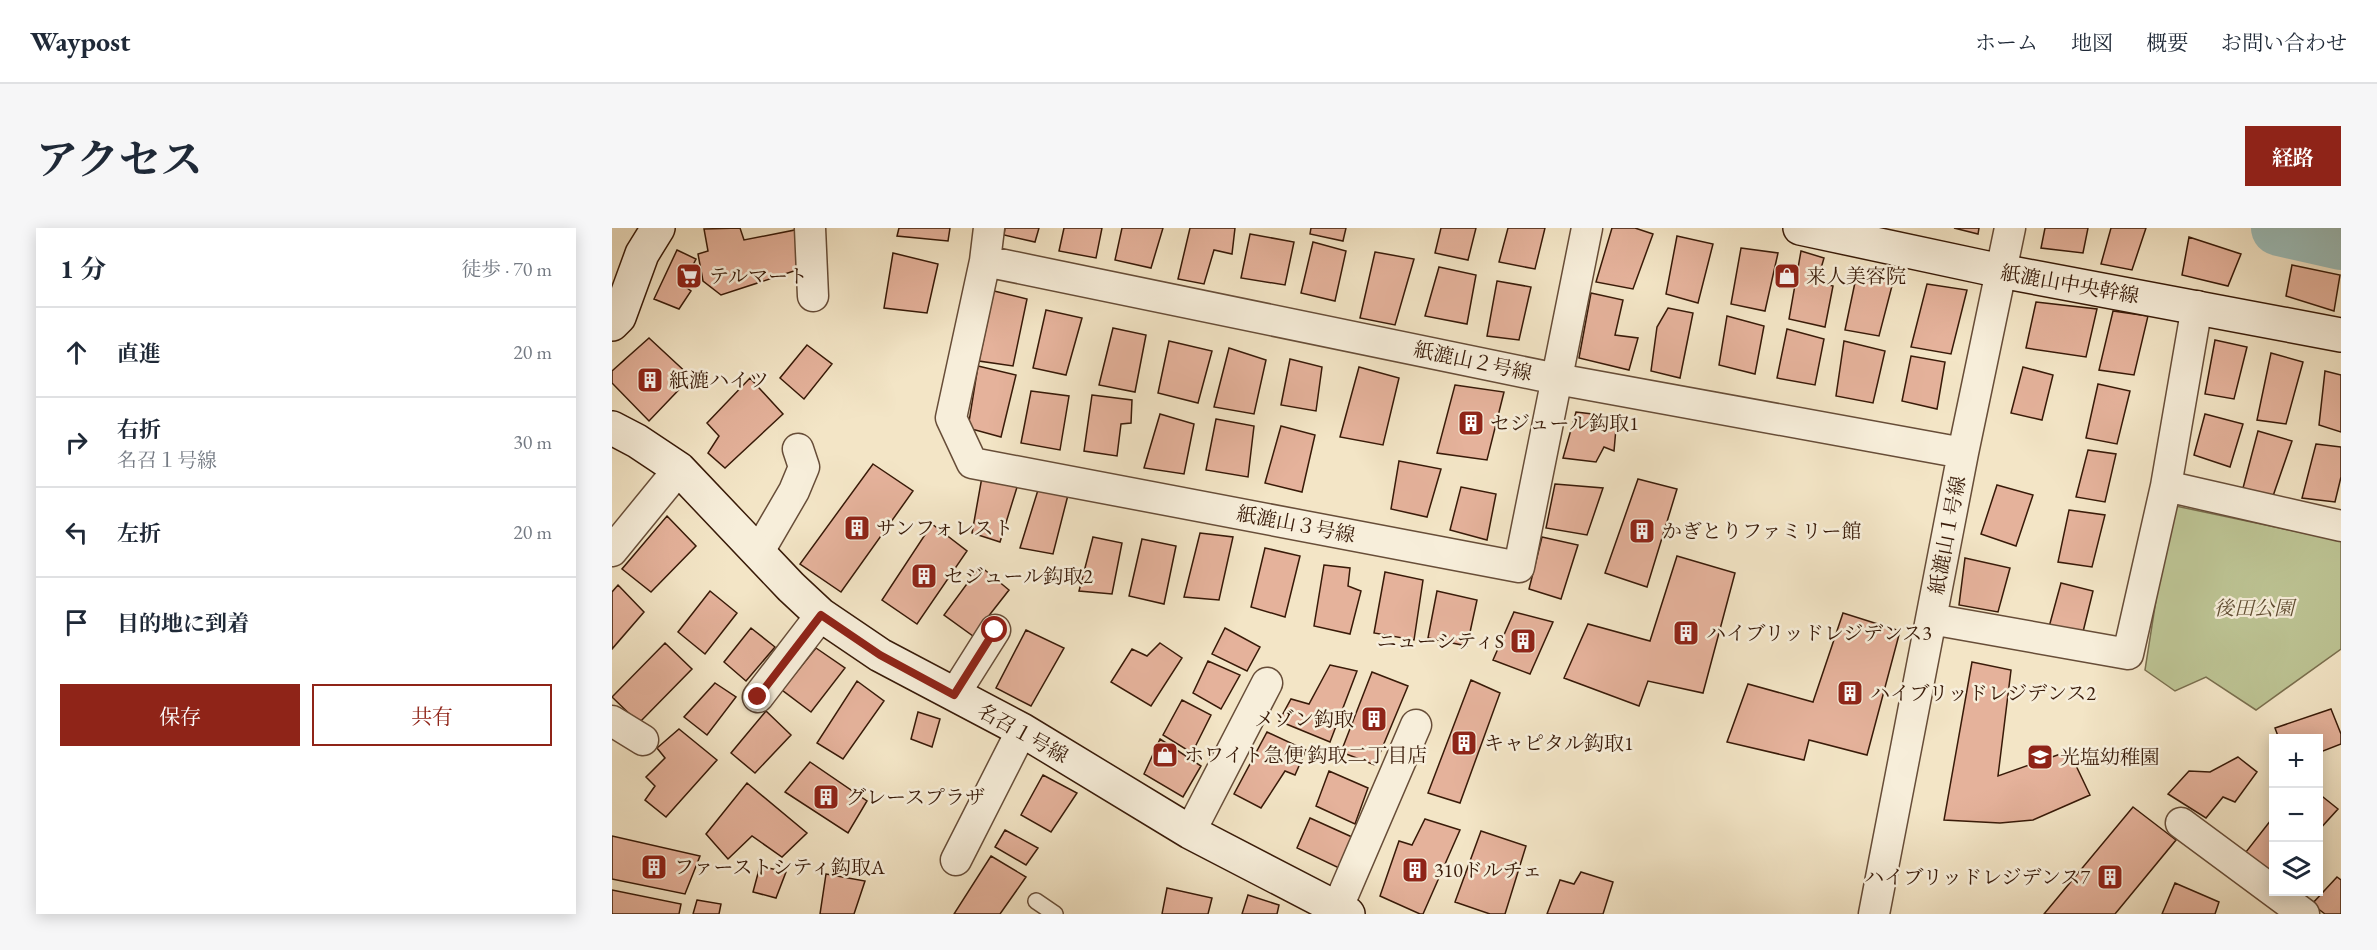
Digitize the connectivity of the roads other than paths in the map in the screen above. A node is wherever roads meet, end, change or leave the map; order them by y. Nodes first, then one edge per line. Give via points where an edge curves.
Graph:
1 (658, 228) edge
2 (810, 228) edge
3 (989, 228) edge
4 (1587, 228) edge
5 (1800, 228) edge
6 (2010, 228) edge
7 (985, 261) junction
8 (2001, 271) junction
9 (813, 296) dead end
10 (2197, 306) junction
11 (612, 324) edge
12 (2341, 335) edge
13 (1557, 378) junction
14 (612, 428) edge
15 (798, 449) dead end
16 (1963, 453) junction
17 (679, 469) junction
18 (2166, 486) junction
19 (2341, 526) edge
20 (612, 551) edge
21 (758, 554) junction
22 (821, 615) junction
23 (1931, 619) junction
24 (995, 630) dead end
25 (1267, 683) dead end
26 (954, 695) junction
27 (758, 697) dead end
28 (612, 721) edge
29 (1416, 725) dead end
30 (1022, 730) junction
31 (643, 740) dead end
32 (2181, 823) dead end
33 (1190, 832) junction
34 (956, 860) dead end
35 (1036, 901) dead end
36 (1342, 911) edge
37 (1055, 914) edge
38 (1874, 914) edge
39 (2304, 914) edge

1 - 11 street via 642,254 619,317
2 - 9 street
3 - 7 street, 紙漉山３号線
4 - 13 street, 紙漉山３号線
5 - 8 street, 紙漉山中央幹線
6 - 8 street, 紙漉山１号線
7 - 13 street, 紙漉山２号線
7 - 13 street, 紙漉山３号線 via 951,418 972,462 1519,567
8 - 10 street, 紙漉山中央幹線
8 - 16 street, 紙漉山１号線
10 - 12 street, 紙漉山中央幹線
10 - 18 street
13 - 16 street, 紙漉山２号線
14 - 17 street, 名召１号線
15 - 21 street via 804,467
16 - 23 street, 紙漉山１号線
17 - 20 street
17 - 21 street, 名召１号線
18 - 19 street
18 - 23 street via 2128,654
21 - 22 street, 名召１号線
22 - 26 street, 名召１号線 via 880,655
22 - 27 street
23 - 38 street, 紙漉山１号線
24 - 26 street
25 - 33 street
26 - 30 street, 名召１号線
28 - 31 street
29 - 36 street
30 - 33 street, 名召１号線
30 - 34 street
32 - 39 street
33 - 36 street, 名召１号線
35 - 37 lane

